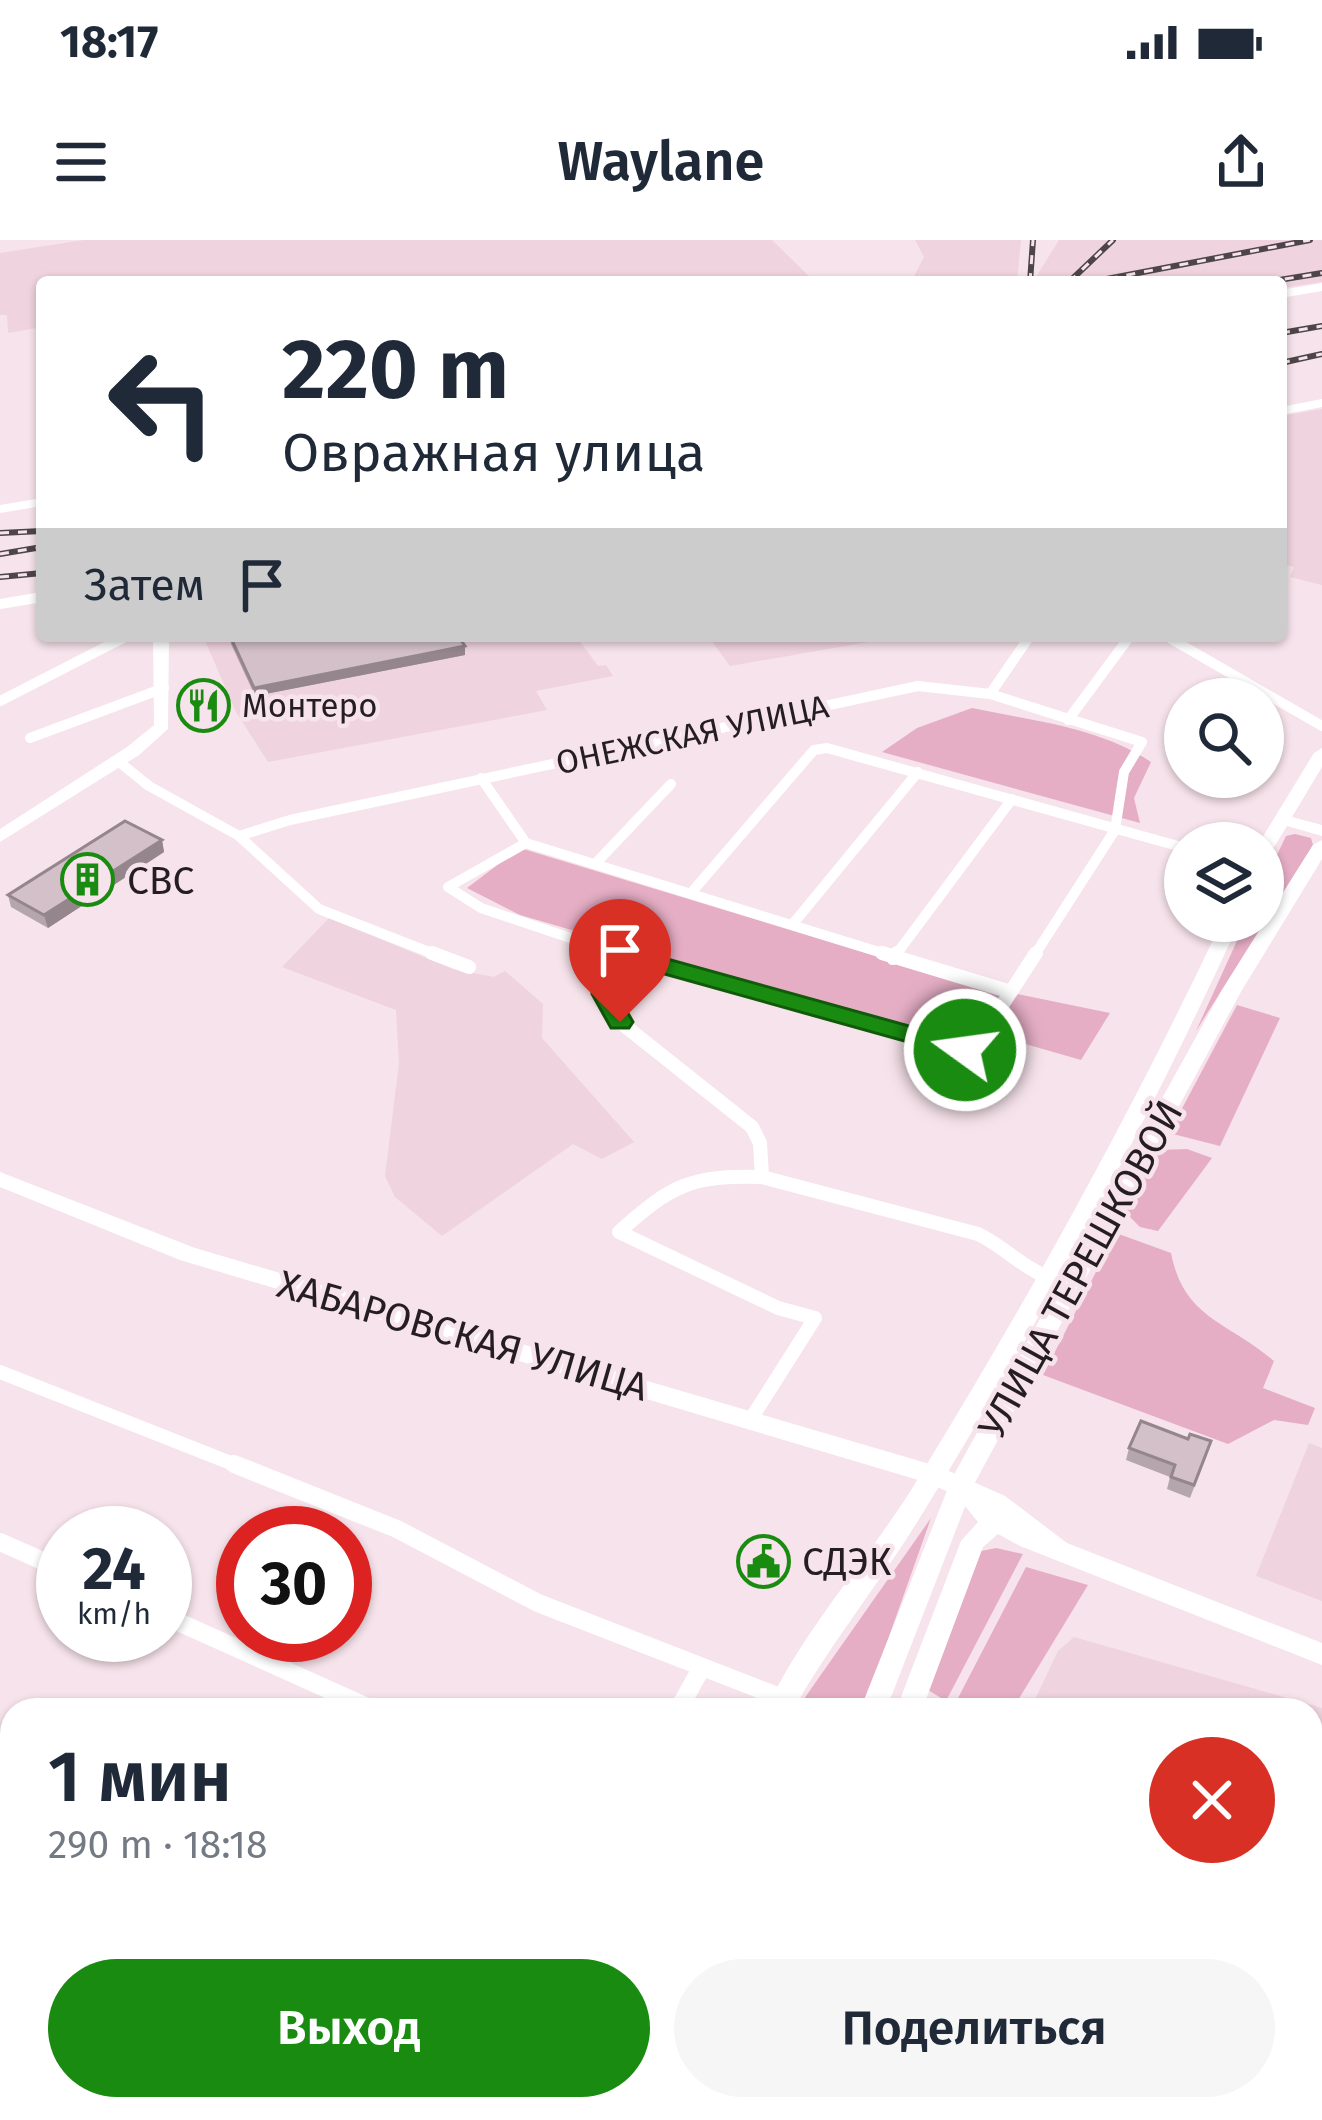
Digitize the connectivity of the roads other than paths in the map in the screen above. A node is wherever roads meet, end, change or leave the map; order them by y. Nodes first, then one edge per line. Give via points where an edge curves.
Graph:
1 (1322, 287) edge
2 (1287, 292) edge
3 (1322, 403) edge
4 (1287, 410) edge
5 (36, 503) edge
6 (0, 509) edge
7 (36, 598) edge
8 (0, 604) edge
9 (115, 642) edge
10 (160, 642) edge
11 (1026, 642) edge
12 (1126, 642) edge
13 (1176, 642) edge
14 (164, 688) junction
15 (990, 694) junction
16 (0, 701) edge
17 (1068, 720) junction
18 (1322, 726) edge
19 (29, 738) dead end
20 (1322, 753) edge
21 (118, 760) junction
22 (918, 772) junction
23 (481, 778) junction
24 (670, 784) dead end
25 (1012, 799) junction
26 (1281, 819) junction
27 (1279, 822) edge
28 (1115, 830) junction
29 (1322, 831) edge
30 (239, 836) junction
31 (0, 837) edge
32 (526, 843) junction
33 (1164, 843) edge
34 (1322, 844) edge
35 (595, 864) junction
36 (691, 893) junction
37 (792, 926) junction
38 (1222, 942) edge
39 (606, 950) junction
40 (893, 958) junction
41 (469, 968) dead end
42 (1011, 992) junction
43 (762, 1177) junction
44 (0, 1179) edge
45 (1047, 1276) junction
46 (0, 1372) edge
47 (751, 1419) junction
48 (932, 1474) junction
49 (962, 1485) junction
50 (995, 1522) junction
51 (0, 1542) edge
52 (1059, 1551) junction
53 (36, 1558) edge
54 (192, 1628) edge
55 (1322, 1654) edge
56 (702, 1667) junction
57 (347, 1698) edge
58 (685, 1698) edge
59 (767, 1698) edge
60 (787, 1698) edge
61 (878, 1698) edge
62 (914, 1698) edge

1 - 2 main road
3 - 4 main road
5 - 6 main road
7 - 8 street
9 - 16 street
10 - 14 main road
11 - 15 street
12 - 17 street
13 - 18 street
14 - 19 street
14 - 21 main road via 162,726
15 - 17 street, ОНЕЖСКАЯ УЛИЦА
15 - 23 street, ОНЕЖСКАЯ УЛИЦА via 918,686
17 - 28 street, ОНЕЖСКАЯ УЛИЦА via 1142,742 1124,772
20 - 26 main road
21 - 30 street
21 - 31 main road
22 - 25 street
22 - 36 street via 814,750
22 - 37 street
23 - 30 street, ОНЕЖСКАЯ УЛИЦА
23 - 32 street
24 - 35 street
25 - 28 street
25 - 40 street
26 - 27 main road
26 - 29 main road
28 - 33 street
28 - 42 street
30 - 41 street via 319,908
32 - 35 street
32 - 39 street via 448,886 481,908
34 - 49 main road, УЛИЦА ТЕРЕШКОВОЙ via 1232,990
35 - 36 street
36 - 37 street
37 - 40 street
38 - 45 main road, УЛИЦА ТЕРЕШКОВОЙ
39 - 42 street via 965,1050
39 - 43 street via 604,994 620,1022 752,1126
40 - 42 street
43 - 45 street via 978,1234
43 - 47 street via 674,1182 619,1232 815,1318
44 - 47 main road, ХАБАРОВСКАЯ УЛИЦА via 188,1254
45 - 48 main road, УЛИЦА ТЕРЕШКОВОЙ
46 - 56 street via 398,1529 464,1569
47 - 48 main road, ХАБАРОВСКАЯ УЛИЦА
48 - 49 main road, ХАБАРОВСКАЯ УЛИЦА
48 - 60 main road, УЛИЦА ТЕРЕШКОВОЙ
49 - 50 main road
49 - 52 main road, ХАБАРОВСКАЯ УЛИЦА
49 - 61 main road, УЛИЦА ТЕРЕШКОВОЙ
50 - 52 main road
50 - 62 main road via 973,1541
51 - 53 street
52 - 55 main road
54 - 57 street
56 - 58 street
56 - 59 street

